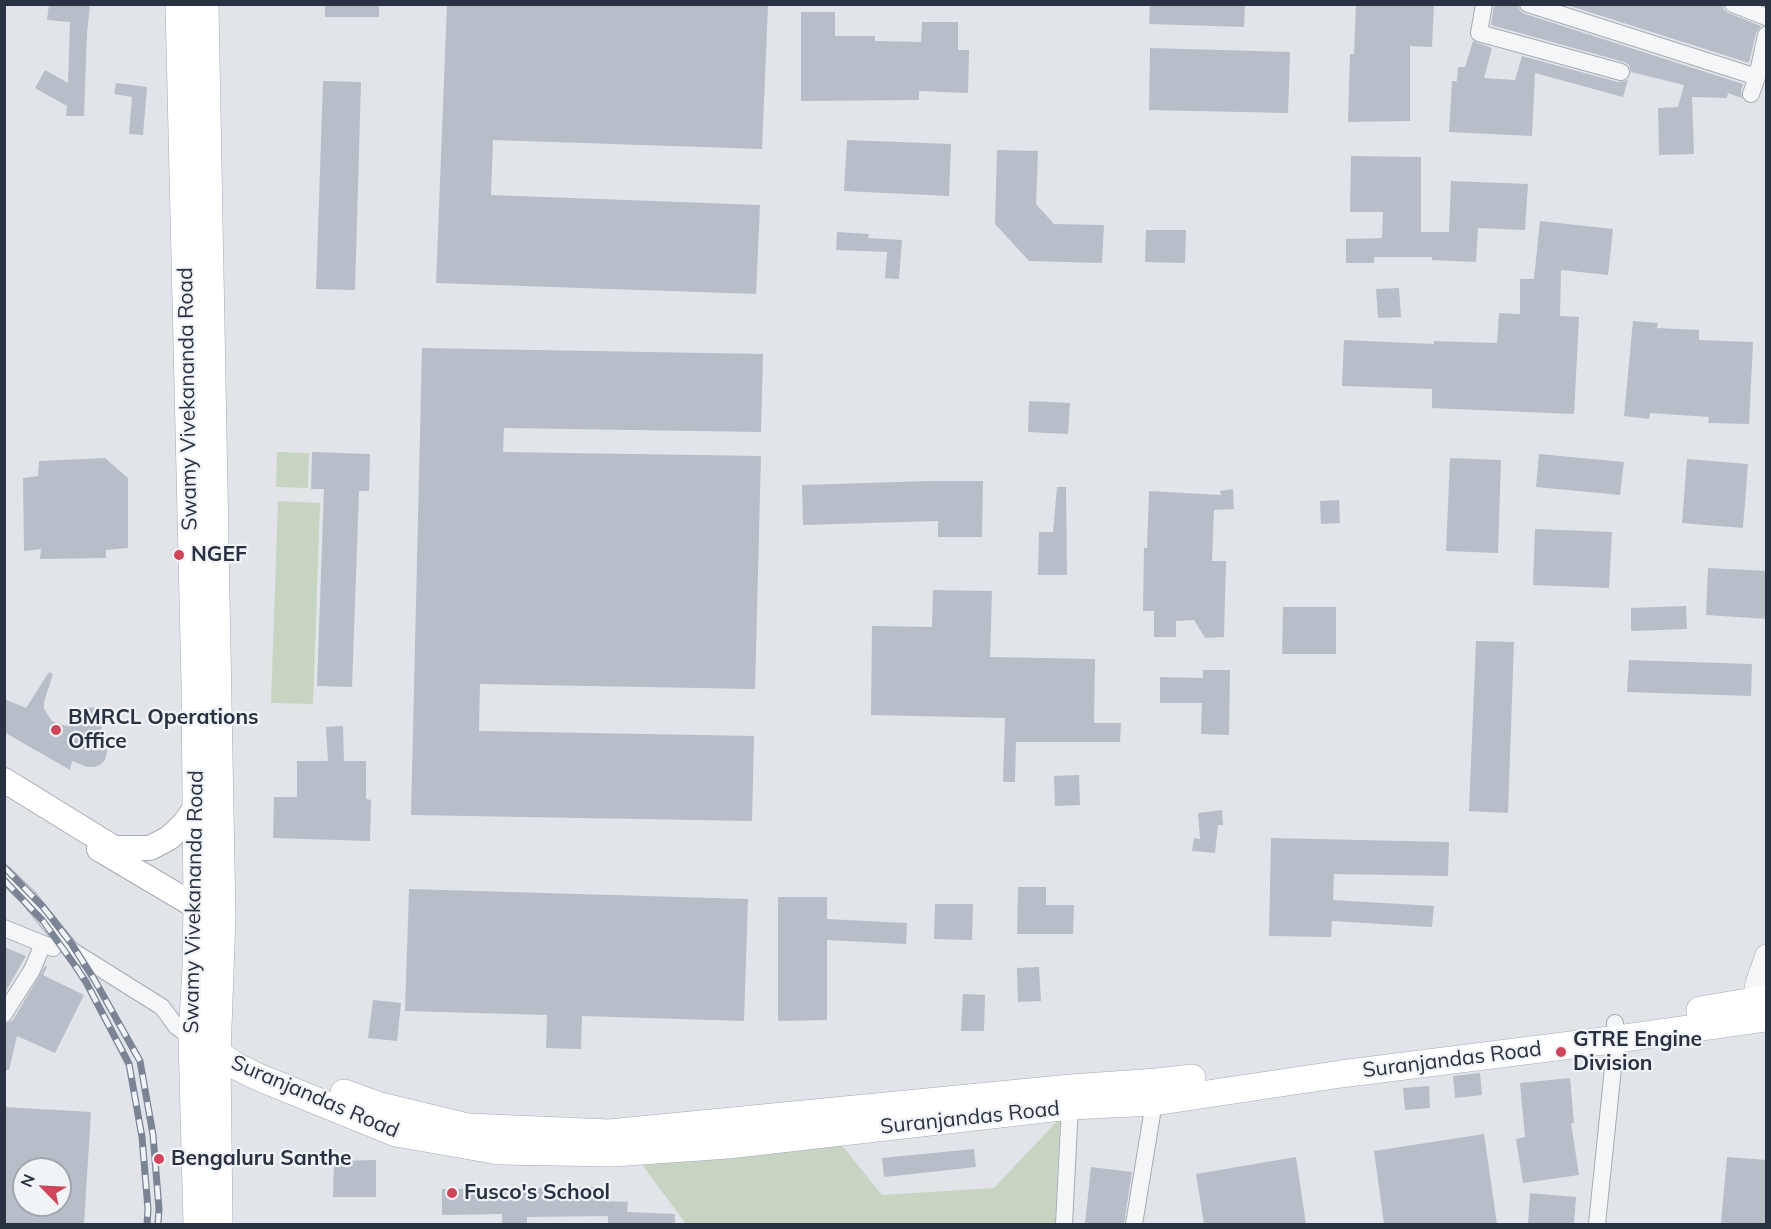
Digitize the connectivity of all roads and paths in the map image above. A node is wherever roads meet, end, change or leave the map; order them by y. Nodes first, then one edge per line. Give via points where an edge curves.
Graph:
1 (179, 4) edge
2 (205, 4) edge
3 (1484, 4) edge
4 (1528, 4) edge
5 (1733, 4) edge
6 (1767, 17) edge
7 (1767, 35) edge
8 (1621, 72) dead end
9 (1757, 77) junction
10 (1751, 94) dead end
11 (4, 780) edge
12 (4, 792) edge
13 (196, 807) junction
14 (4, 874) edge
15 (197, 907) junction
16 (4, 928) edge
17 (43, 944) junction
18 (71, 950) junction
19 (1767, 955) edge
20 (1760, 1010) edge
21 (4, 1014) edge
22 (1616, 1031) junction
23 (204, 1040) junction
24 (1154, 1102) junction
25 (1070, 1106) junction
26 (197, 1224) edge
27 (219, 1224) edge
28 (1064, 1224) edge
29 (1134, 1224) edge
30 (1597, 1224) edge

1 - 13 main road, Swamy Vivekananda Road
2 - 23 main road, Swamy Vivekananda Road via 222,916
3 - 8 street via 1479,33
4 - 9 street
5 - 6 street
7 - 9 street
9 - 10 street
11 - 13 main road via 114,848 150,848 169,838
12 - 15 main road
13 - 15 main road, Swamy Vivekananda Road
14 - 18 street
15 - 23 main road, Swamy Vivekananda Road via 196,968
16 - 17 street
17 - 18 street
17 - 21 street via 32,970
18 - 23 street via 174,1013
19 - 20 street via 1758,977
20 - 22 main road, Suranjandas Road
22 - 23 main road, Suranjandas Road via 1157,1082 609,1133 468,1127 377,1105
22 - 24 main road, Suranjandas Road
22 - 30 street
23 - 25 main road, Suranjandas Road via 258,1077 396,1133 499,1151 613,1154 728,1145
23 - 26 main road, Swamy Vivekananda Road
23 - 27 main road, Swamy Vivekananda Road
24 - 25 main road, Suranjandas Road
24 - 29 street
25 - 28 street

